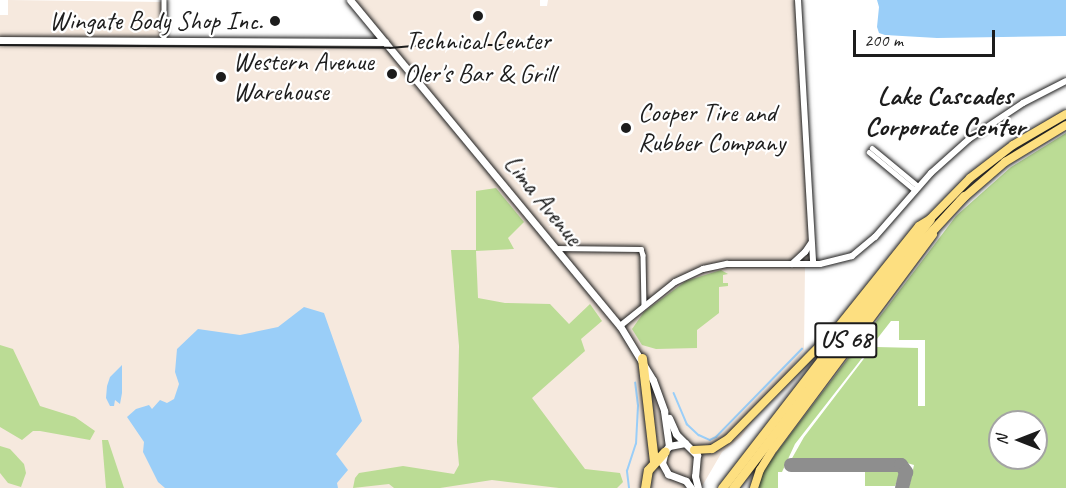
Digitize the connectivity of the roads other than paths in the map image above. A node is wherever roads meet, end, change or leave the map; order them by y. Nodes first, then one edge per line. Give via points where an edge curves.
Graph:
1 (164, 0) edge
2 (350, 0) edge
3 (798, 0) edge
4 (0, 40) edge
5 (164, 40) junction
6 (385, 42) junction
7 (1066, 81) edge
8 (1066, 114) edge
9 (1066, 125) edge
10 (871, 150) dead end
11 (916, 188) junction
12 (964, 196) junction
13 (930, 219) junction
14 (812, 240) junction
15 (555, 248) junction
16 (791, 264) junction
17 (813, 264) junction
18 (644, 306) junction
19 (620, 326) junction
20 (642, 358) junction
21 (664, 411) junction
22 (685, 443) junction
23 (667, 448) junction
24 (694, 450) junction
25 (654, 461) junction
26 (645, 488) edge
27 (691, 488) edge
28 (698, 488) edge
29 (722, 488) edge
30 (733, 488) edge
31 (754, 488) edge

1 - 5 street
2 - 6 main road, Lima Avenue
3 - 14 street
4 - 5 main road
5 - 6 main road
6 - 15 main road, Lima Avenue
7 - 11 street via 984,128
8 - 13 highway, US 68 via 984,167
9 - 12 highway, US 68 via 1017,153
10 - 11 street
11 - 17 street via 858,252 842,260
12 - 30 highway, US 68 via 916,248
12 - 31 highway via 774,448
13 - 24 highway via 919,226 821,346 728,439 712,449
13 - 29 highway, US 68
14 - 16 street
14 - 17 street
15 - 18 street via 640,249
15 - 19 main road, Lima Avenue
16 - 17 street
16 - 18 street via 730,264 703,269 675,282
18 - 19 street
19 - 20 main road, Lima Avenue
20 - 21 main road, Lima Avenue
20 - 25 highway
21 - 22 main road
21 - 23 main road, Lima Avenue
22 - 23 main road
22 - 24 main road
23 - 25 highway
23 - 27 main road, Lima Avenue via 662,456 664,469
24 - 28 main road
25 - 26 highway

